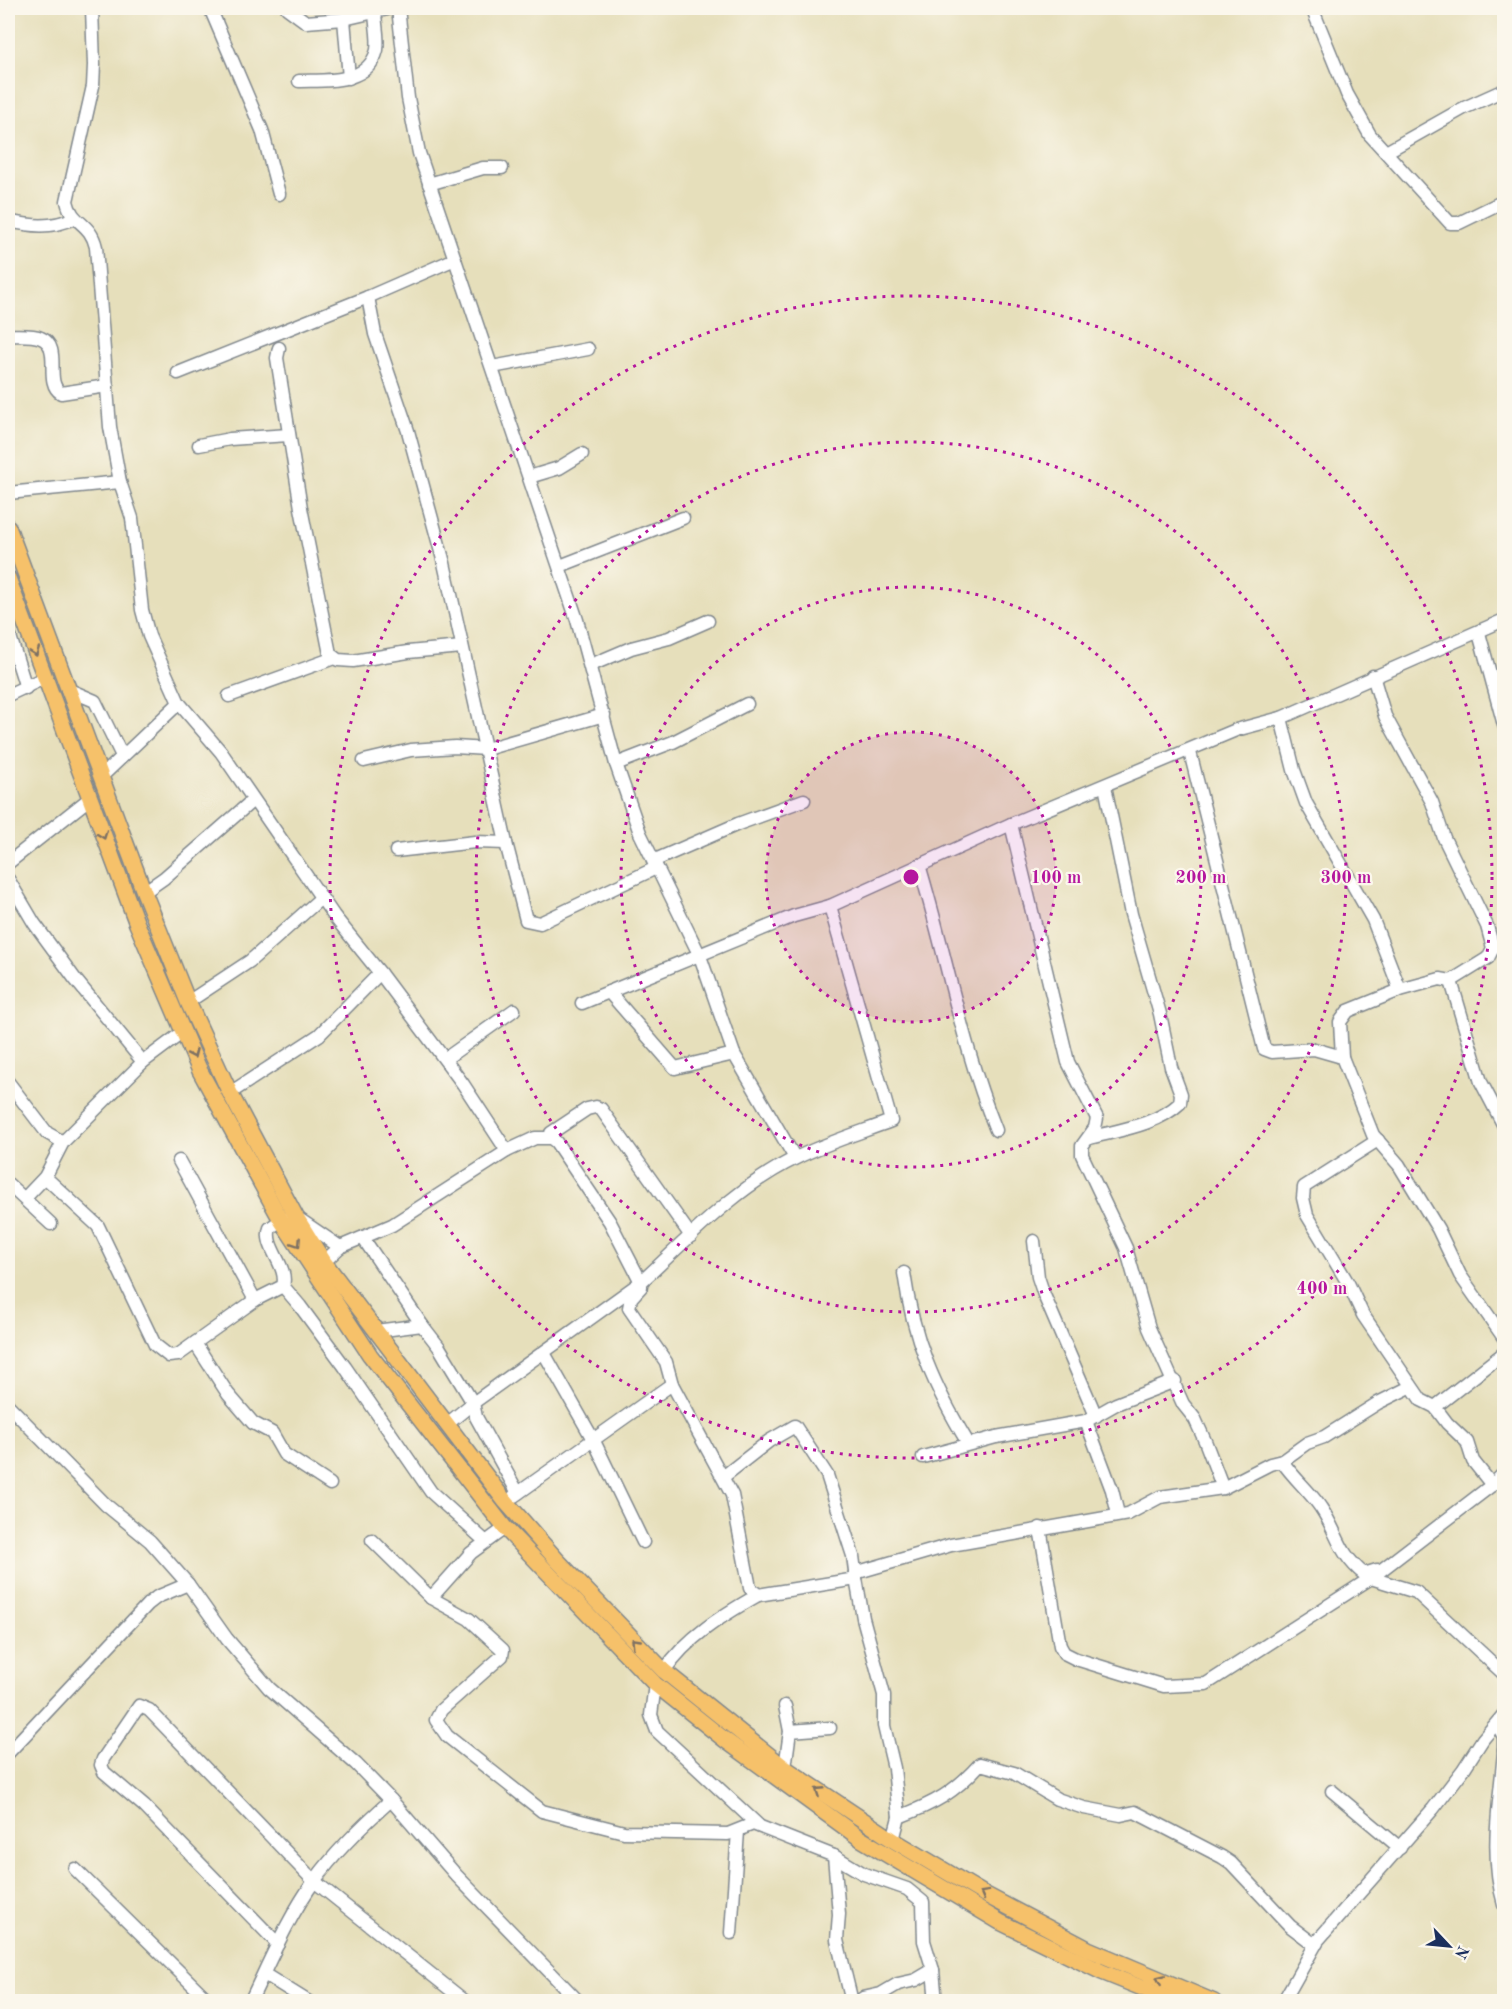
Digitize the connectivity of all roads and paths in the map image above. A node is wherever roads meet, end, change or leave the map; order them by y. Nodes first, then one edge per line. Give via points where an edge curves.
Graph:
1 (92, 8) edge
2 (210, 8) edge
3 (287, 8) edge
4 (392, 8) edge
5 (398, 8) edge
6 (1312, 8) edge
7 (375, 11) junction
8 (344, 19) junction
9 (349, 78) junction
10 (298, 81) dead end
11 (1504, 90) edge
12 (1386, 152) junction
13 (502, 168) dead end
14 (429, 184) junction
15 (279, 194) dead end
16 (1504, 201) edge
17 (74, 218) junction
18 (8, 221) edge
19 (455, 259) junction
20 (368, 297) junction
21 (8, 335) edge
22 (279, 348) dead end
23 (588, 349) dead end
24 (492, 367) junction
25 (178, 373) dead end
26 (107, 386) junction
27 (290, 435) junction
28 (199, 445) dead end
29 (582, 454) dead end
30 (529, 477) junction
31 (120, 482) junction
32 (8, 493) edge
33 (683, 518) dead end
34 (8, 526) edge
35 (560, 566) junction
36 (8, 581) edge
37 (1504, 620) edge
38 (708, 621) dead end
39 (8, 630) edge
40 (1479, 633) junction
41 (462, 647) junction
42 (334, 658) junction
43 (591, 665) junction
44 (1373, 676) junction
45 (44, 678) junction
46 (26, 688) junction
47 (67, 689) junction
48 (8, 695) edge
49 (230, 696) dead end
50 (179, 703) junction
51 (747, 704) dead end
52 (604, 715) junction
53 (1281, 718) junction
54 (1504, 725) edge
55 (486, 749) junction
56 (1190, 752) junction
57 (122, 756) junction
58 (364, 761) dead end
59 (616, 764) junction
60 (101, 777) junction
61 (1105, 786) junction
62 (89, 799) junction
63 (253, 800) junction
64 (804, 800) dead end
65 (1011, 825) junction
66 (506, 843) junction
67 (396, 851) dead end
68 (8, 863) edge
69 (654, 864) junction
70 (919, 865) junction
71 (8, 879) edge
72 (144, 892) junction
73 (321, 898) junction
74 (830, 906) junction
75 (700, 956) junction
76 (380, 973) junction
77 (1451, 981) junction
78 (1400, 990) junction
79 (609, 992) junction
80 (188, 1002) junction
81 (582, 1003) dead end
82 (514, 1010) dead end
83 (183, 1032) junction
84 (734, 1054) junction
85 (1342, 1057) junction
86 (445, 1059) junction
87 (144, 1062) junction
88 (8, 1082) edge
89 (230, 1093) junction
90 (1504, 1126) edge
91 (996, 1130) dead end
92 (551, 1138) junction
93 (1089, 1138) junction
94 (1378, 1140) junction
95 (63, 1142) junction
96 (507, 1151) junction
97 (795, 1158) junction
98 (179, 1161) dead end
99 (45, 1177) junction
100 (8, 1184) edge
101 (25, 1198) junction
102 (289, 1219) junction
103 (51, 1224) dead end
104 (691, 1236) junction
105 (363, 1238) junction
106 (1034, 1241) dead end
107 (340, 1247) junction
108 (324, 1262) junction
109 (904, 1273) dead end
110 (641, 1282) junction
111 (283, 1286) junction
112 (255, 1300) junction
113 (422, 1324) junction
114 (376, 1331) junction
115 (1504, 1338) edge
116 (195, 1343) junction
117 (544, 1353) junction
118 (1504, 1353) edge
119 (1175, 1381) junction
120 (672, 1384) junction
121 (1410, 1388) junction
122 (473, 1403) junction
123 (8, 1405) edge
124 (1435, 1407) junction
125 (1091, 1419) junction
126 (446, 1425) junction
127 (594, 1441) junction
128 (968, 1443) junction
129 (923, 1457) dead end
130 (1282, 1461) junction
131 (1504, 1473) edge
132 (723, 1477) junction
133 (330, 1484) dead end
134 (1492, 1485) junction
135 (1223, 1488) junction
136 (512, 1497) junction
137 (1118, 1514) junction
138 (505, 1528) junction
139 (1040, 1528) junction
140 (372, 1540) dead end
141 (485, 1541) junction
142 (643, 1542) dead end
143 (1381, 1568) junction
144 (1371, 1578) junction
145 (856, 1579) junction
146 (188, 1584) junction
147 (758, 1595) junction
148 (431, 1598) junction
149 (1504, 1674) edge
150 (659, 1677) junction
151 (784, 1706) dead end
152 (1501, 1719) edge
153 (830, 1728) dead end
154 (790, 1731) junction
155 (8, 1753) edge
156 (1504, 1756) edge
157 (784, 1768) junction
158 (1332, 1791) dead end
159 (391, 1800) junction
160 (899, 1817) junction
161 (1501, 1819) edge
162 (758, 1825) junction
163 (738, 1831) junction
164 (893, 1840) junction
165 (1400, 1848) junction
166 (834, 1856) junction
167 (75, 1869) dead end
168 (314, 1881) junction
169 (1504, 1904) edge
170 (730, 1933) dead end
171 (278, 1944) junction
172 (1315, 1945) junction
173 (933, 1970) junction
174 (264, 1974) junction
175 (210, 2001) edge
176 (250, 2001) edge
177 (309, 2001) edge
178 (466, 2001) edge
179 (579, 2001) edge
180 (852, 2001) edge
181 (859, 2001) edge
182 (936, 2001) edge
183 (1177, 2001) edge
184 (1214, 2001) edge
185 (1283, 2001) edge

1 - 17 street via 93,86 67,201
2 - 15 street via 262,130
3 - 8 street via 306,22
4 - 7 street
5 - 14 street via 415,138
6 - 12 street via 1347,94 1370,135
7 - 8 street
7 - 9 street via 376,50 361,72
8 - 9 street
9 - 10 street
11 - 12 street
12 - 16 street via 1450,223 1459,223
13 - 14 street via 483,168
14 - 19 street
17 - 18 street via 56,225 37,226
17 - 26 street via 88,228 96,247
19 - 20 street
19 - 24 street
20 - 25 street
20 - 41 street via 375,334 417,458
21 - 26 street via 46,341 51,350 53,383 61,393
22 - 27 street
23 - 24 street
24 - 30 street
26 - 31 street
27 - 28 street
27 - 42 street via 301,508 330,654
29 - 30 street via 559,468
30 - 35 street
31 - 32 street
31 - 50 street via 134,530 142,610 149,636
33 - 35 street
34 - 47 main road
35 - 43 street
36 -> 45 main road
37 - 40 street
38 - 43 street
39 - 46 street
40 - 44 street
40 - 54 street
41 - 42 street via 353,661
41 - 55 street
42 - 49 street
43 - 52 street
44 - 53 street
44 - 77 street via 1385,716 1432,802 1444,838 1494,942 1488,958
45 - 46 street
45 - 62 main road
46 - 48 street
47 - 57 street via 95,701
47 - 60 main road
50 - 57 street
50 - 63 street via 221,752
51 - 59 street via 673,742
52 - 55 street
52 - 59 street
53 - 56 street via 1236,730
53 - 78 street via 1306,803 1373,920
55 - 58 street via 411,750
55 - 66 street
56 - 61 street
56 - 85 street via 1264,1049 1314,1049
57 - 60 street
59 - 69 street
60 - 72 main road
61 - 65 street
61 - 93 street via 1131,915 1181,1094 1174,1108 1146,1122
62 - 68 street
62 -> 83 main road
63 - 72 street
63 - 73 street
64 - 69 street via 738,824
65 - 70 street
65 - 93 street via 1068,1062 1097,1118
66 - 67 street via 475,842
66 - 69 street via 526,920 534,923
69 - 75 street
70 - 74 street
70 - 91 street via 971,1066
71 - 87 street via 75,980
72 - 80 main road
73 - 76 street
73 - 80 street via 250,961
74 - 75 street via 794,916
74 - 97 street via 892,1119
75 - 79 street
75 - 84 street
76 - 86 street
76 - 89 street via 319,1035
77 - 78 street via 1440,979
77 - 90 street via 1481,1082
78 - 85 street via 1343,1016
79 - 81 street
79 - 84 street via 675,1068
80 - 89 main road
82 - 86 street
83 - 87 street
83 -> 102 main road via 200,1071
84 - 97 street
85 - 94 street
86 - 96 street
87 - 95 street
88 - 95 street via 47,1133
89 - 102 main road
92 - 96 street via 535,1138
92 - 104 street via 551,1133 587,1110 600,1109
92 - 110 street via 610,1222
93 - 119 street via 1082,1146 1082,1155 1126,1248 1149,1328
94 - 115 street via 1399,1165 1438,1229 1460,1275
94 - 121 street via 1309,1183 1303,1189 1303,1198 1307,1215 1323,1244
95 - 99 street
96 - 105 street via 441,1196
97 - 104 street via 749,1188
98 - 112 street
99 - 101 street
99 - 116 street via 98,1226 154,1345 169,1356 178,1355
100 - 101 street
101 - 103 street
102 - 107 street
102 - 108 main road
102 - 111 street via 270,1228 268,1236 284,1275
102 -> 138 main road via 370,1355
104 - 110 street
105 - 107 street
105 - 113 street
106 - 125 street via 1038,1277
107 - 108 street
108 - 114 main road
109 - 128 street via 920,1345 936,1389
110 - 117 street
110 - 120 street via 629,1308 666,1362
111 - 112 street
111 - 141 street via 345,1367 431,1492
112 - 116 street
113 - 114 street
113 - 122 street
114 - 126 main road
116 - 133 street via 228,1394 253,1423 272,1433 284,1454
117 - 122 street
117 - 127 street
118 - 124 street
119 - 125 street via 1116,1404
119 - 135 street
120 - 127 street
120 - 132 street
121 - 124 street via 1420,1400
121 - 130 street via 1307,1443
122 - 126 street
122 - 136 street
123 - 146 street via 106,1504 150,1541
124 - 134 street via 1467,1442 1470,1455
125 - 128 street
125 - 137 street
126 - 136 main road
127 - 136 street
127 - 142 street
128 - 129 street
130 - 135 street
130 - 143 street via 1322,1509 1343,1553 1364,1574
131 - 134 street
132 - 145 street via 795,1426 827,1475 853,1556
132 - 147 street via 736,1515 750,1588
134 - 143 street
135 - 137 street via 1160,1497 1128,1514
150 -> 136 main road via 557,1560
137 - 139 street
138 - 141 street
138 - 150 main road
139 - 144 street via 1064,1653 1164,1686 1206,1684
139 - 145 street via 943,1547 855,1573
140 - 148 street
141 - 148 street
143 - 144 street
144 - 149 street via 1416,1592
145 - 147 street
145 - 160 street via 884,1695 884,1726 894,1768
146 - 155 street via 157,1596 148,1604
146 - 159 street via 227,1639 269,1688
147 - 150 street via 676,1653
148 - 163 street via 469,1619 503,1653 441,1710 436,1720 438,1726 523,1798 542,1810 612,1830 720,1834
150 - 157 main road
150 - 162 street via 651,1715 657,1731
150 - 183 main road via 725,1740 876,1849 1000,1922 1102,1972
151 - 154 street
152 - 156 street
152 - 165 street
153 - 154 street
154 - 157 street
156 - 161 street via 1498,1792
164 -> 157 main road
158 - 165 street
159 - 168 street via 361,1827
159 - 179 street via 456,1875
160 - 164 street
160 - 172 street via 933,1804 959,1787 980,1764 1014,1773 1057,1799 1075,1805 1121,1815 1134,1812 1222,1857 1290,1926
161 - 169 street via 1497,1874
162 - 163 street
162 - 166 street
163 - 170 street
184 -> 164 main road via 1088,1949
165 - 172 street
166 - 173 street via 864,1874 920,1897 924,1941
166 - 180 street via 837,1940
167 - 175 street
168 - 171 street
168 - 171 street via 149,1710 139,1706 135,1709 103,1759 104,1772 144,1806
168 - 178 street
171 - 174 street
172 - 185 street
173 - 181 street
173 - 182 street
174 - 176 street
174 - 177 street

